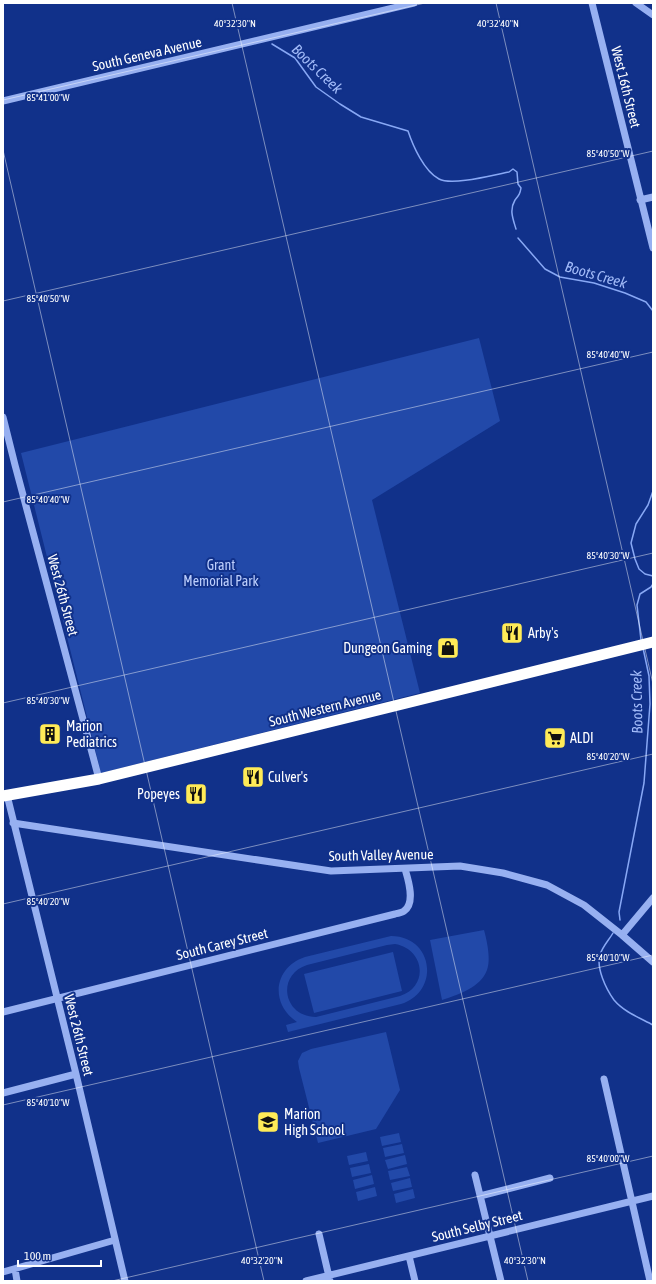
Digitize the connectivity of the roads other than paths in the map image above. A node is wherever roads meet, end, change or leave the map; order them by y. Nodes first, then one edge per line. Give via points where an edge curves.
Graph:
1 (414, 3) edge
2 (592, 3) edge
3 (636, 3) edge
4 (653, 15) edge
5 (3, 101) edge
6 (653, 197) edge
7 (640, 200) junction
8 (653, 248) edge
9 (3, 417) edge
10 (653, 642) edge
11 (99, 779) junction
12 (5, 795) edge
13 (13, 823) junction
14 (406, 869) junction
15 (653, 898) edge
16 (622, 935) junction
17 (653, 962) edge
18 (57, 998) junction
19 (3, 1012) edge
20 (76, 1074) junction
21 (604, 1079) dead end
22 (3, 1093) edge
23 (475, 1175) dead end
24 (550, 1178) dead end
25 (480, 1196) junction
26 (653, 1196) edge
27 (631, 1201) junction
28 (319, 1234) dead end
29 (490, 1236) junction
30 (115, 1240) junction
31 (409, 1256) junction
32 (15, 1269) junction
33 (3, 1272) edge
34 (329, 1278) edge
35 (17, 1281) edge
36 (125, 1281) edge
37 (306, 1281) edge
38 (415, 1281) edge
39 (501, 1281) edge
40 (650, 1281) edge

1 - 5 street, South Geneva Avenue
2 - 7 street, West 16th Street
3 - 4 street
6 - 7 street
7 - 8 street, West 16th Street
9 - 11 street, West 26th Street
10 - 11 highway, South Western Avenue
11 - 12 highway, South Western Avenue
12 - 13 street, West 26th Street
13 - 14 street, South Valley Avenue via 331,871
13 - 18 street, West 26th Street
14 - 16 street, South Valley Avenue via 460,866 503,873 547,885 584,905
14 - 18 street, South Carey Street via 410,903 405,911
15 - 16 street
16 - 17 street, South Valley Avenue
18 - 19 street, South Carey Street
18 - 20 street, West 26th Street
20 - 22 street
20 - 30 street, West 26th Street
21 - 27 street
23 - 25 street
24 - 25 street
25 - 29 street
26 - 27 street, South Selby Street
27 - 29 street, South Selby Street
27 - 40 street
28 - 34 street
29 - 31 street, South Selby Street
29 - 39 street
30 - 32 street
30 - 36 street, West 26th Street
31 - 34 street, South Selby Street
31 - 38 street
32 - 33 street
32 - 35 street
34 - 37 street, South Selby Street

